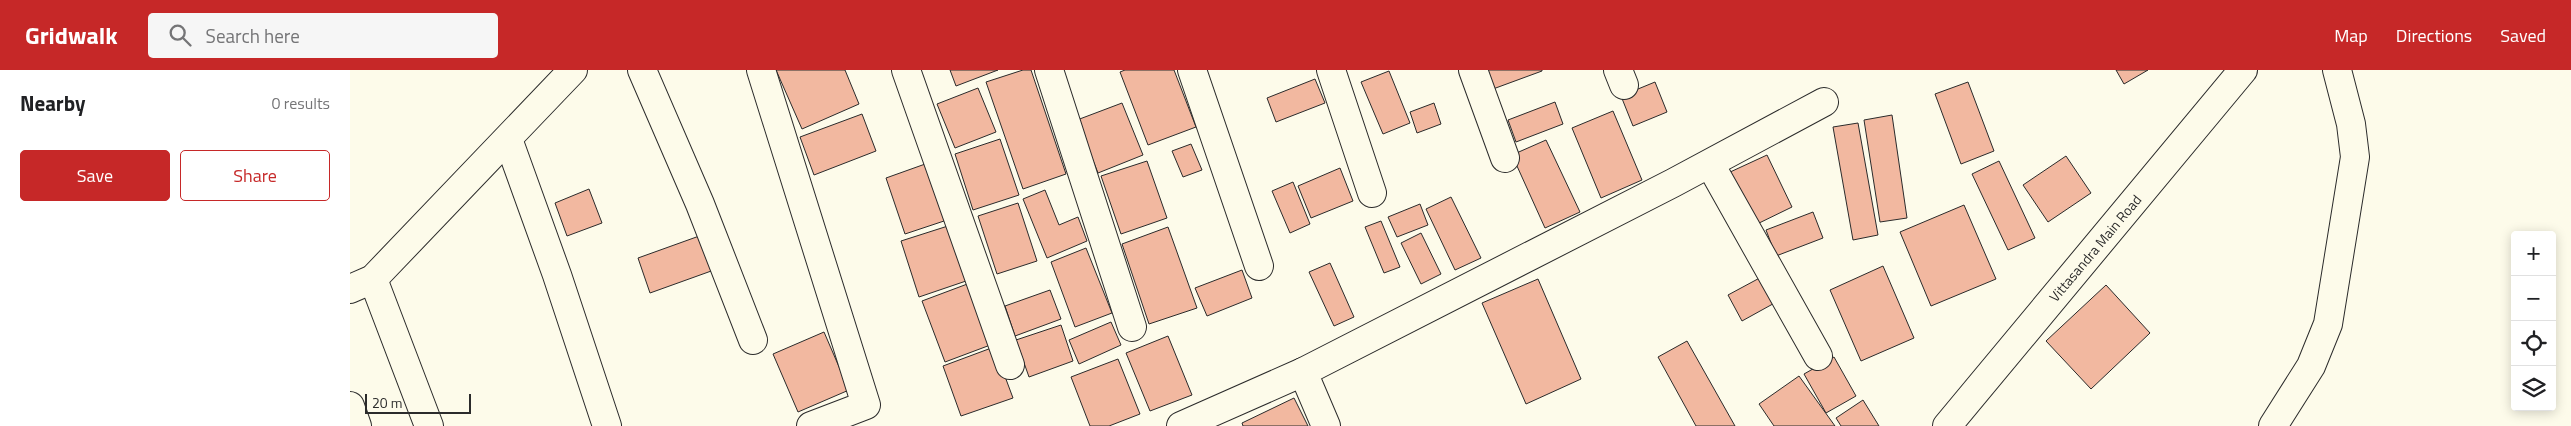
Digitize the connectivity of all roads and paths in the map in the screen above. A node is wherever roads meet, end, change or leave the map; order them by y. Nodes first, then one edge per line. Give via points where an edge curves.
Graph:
1 (573, 70) edge
2 (642, 70) edge
3 (761, 70) edge
4 (906, 70) edge
5 (1049, 70) edge
6 (1192, 70) edge
7 (1331, 70) edge
8 (1473, 70) edge
9 (2243, 70) edge
10 (2337, 70) edge
11 (1824, 102) dead end
12 (508, 138) junction
13 (1505, 158) dead end
14 (1710, 164) junction
15 (1372, 193) dead end
16 (1259, 266) dead end
17 (361, 284) edge
18 (1132, 327) dead end
19 (753, 340) dead end
20 (1818, 356) dead end
21 (1010, 365) dead end
22 (1303, 372) junction
23 (350, 406) edge
24 (357, 426) edge
25 (429, 426) edge
26 (607, 426) edge
27 (811, 426) edge
28 (1181, 426) edge
29 (1326, 426) edge
30 (1947, 426) edge
31 (2273, 426) edge

1 - 12 street
2 - 19 street via 700,204
3 - 27 street via 866,404
4 - 21 street
5 - 18 street
6 - 16 street
7 - 15 street
8 - 13 street
9 - 30 street, Vittasandra Main Road
10 - 31 street via 2351,124 2355,157 2328,324 2310,366
11 - 14 street
12 - 17 street
12 - 26 street
14 - 20 street
14 - 22 street
17 - 25 street
22 - 28 street
22 - 29 street
23 - 24 street

